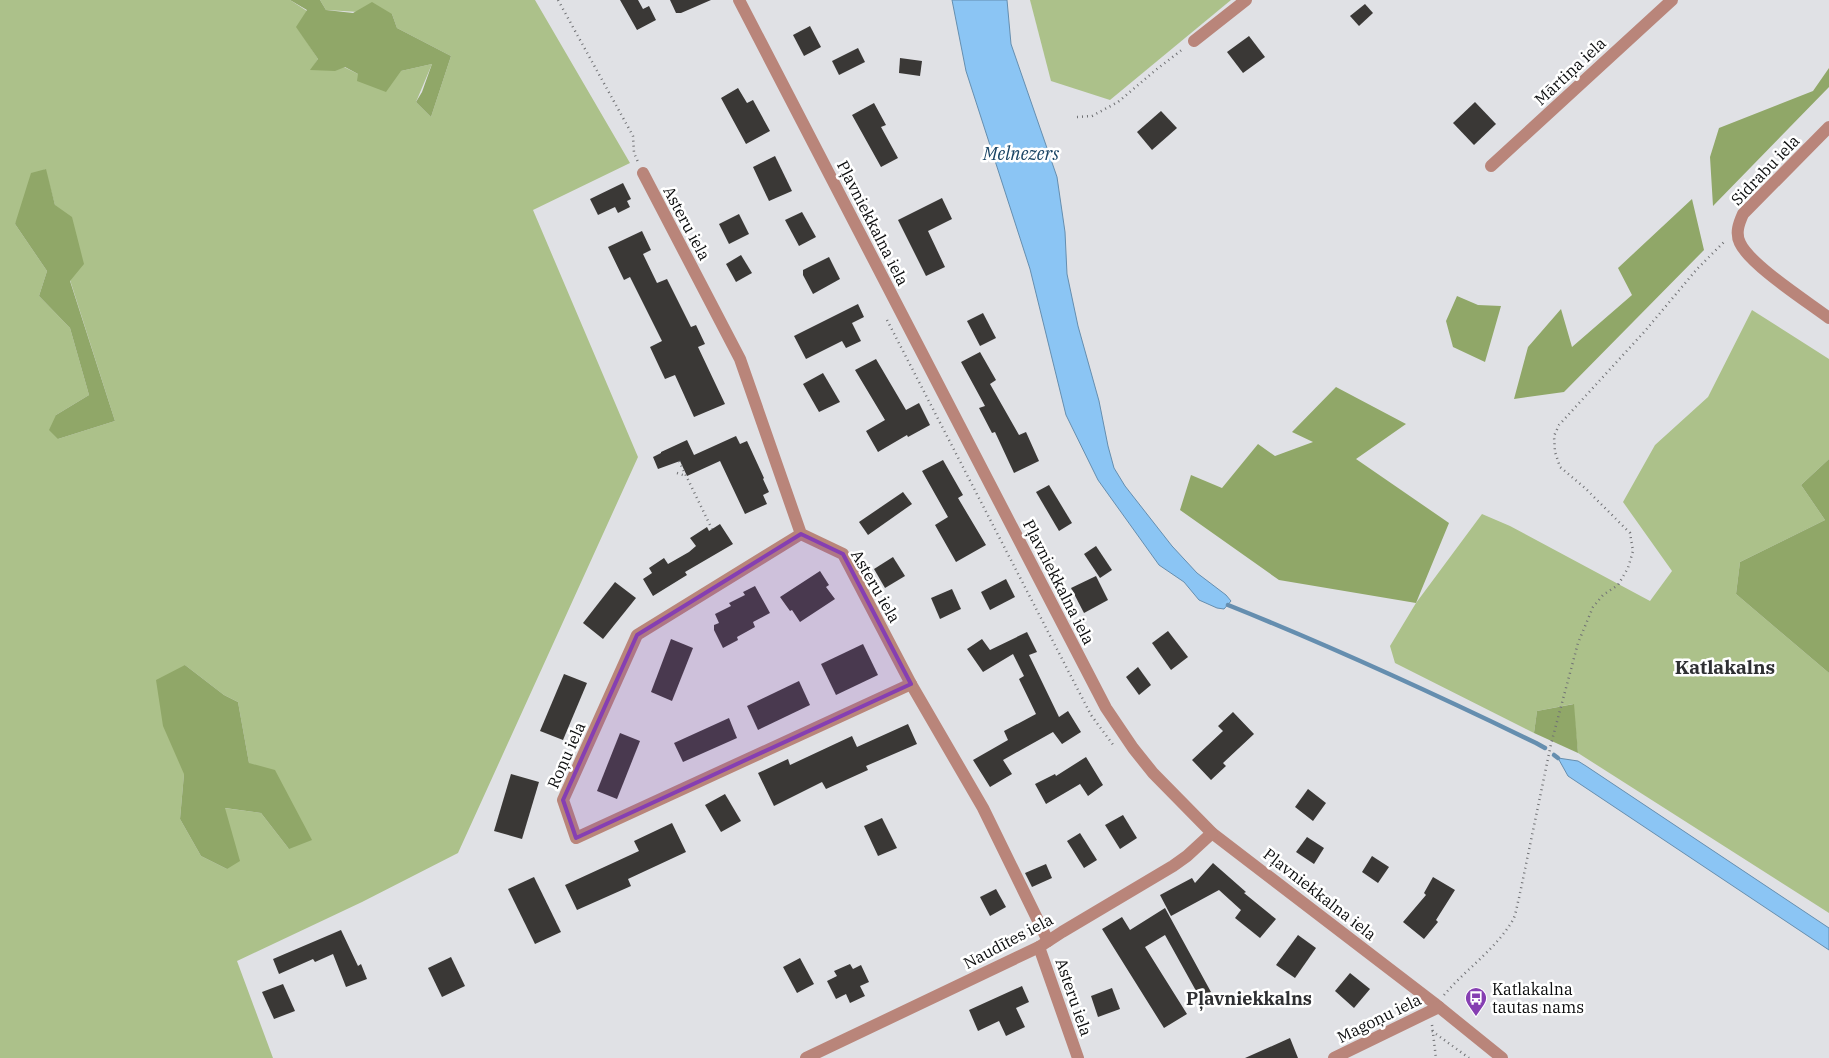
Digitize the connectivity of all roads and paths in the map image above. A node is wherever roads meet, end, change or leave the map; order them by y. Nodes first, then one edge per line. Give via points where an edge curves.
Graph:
1 (558, 0) edge
2 (739, 0) edge
3 (1246, 0) edge
4 (1672, 0) edge
5 (1194, 41) joint
6 (1077, 117) dead end
7 (1829, 127) edge
8 (1491, 166) dead end
9 (643, 173) joint
10 (1737, 229) junction
11 (886, 316) dead end
12 (1829, 318) edge
13 (679, 461) dead end
14 (677, 473) dead end
15 (686, 476) junction
16 (712, 529) dead end
17 (801, 534) junction
18 (911, 684) junction
19 (1114, 746) dead end
20 (1212, 833) junction
21 (1043, 944) junction
22 (1435, 1007) junction
23 (1432, 1031) junction
24 (806, 1058) edge
25 (1078, 1058) edge
26 (1334, 1058) edge
27 (1436, 1058) edge
28 (1469, 1058) edge
29 (1502, 1058) edge

1 - 9 path via 633,136 634,153
2 - 20 street, Pļavniekkalna iela via 1106,708 1153,774
3 - 5 street
4 - 8 street, Mārtiņa iela
5 - 6 path via 1118,102 1092,116
7 - 10 street, Sidrabu iela via 1743,214
9 - 17 street, Asteru iela via 740,359
10 - 12 street, Sidrabu iela via 1739,242 1750,258
10 - 22 path via 1697,269 1559,425 1554,436 1560,467 1630,533 1633,551 1618,585 1593,607 1578,643 1551,744 1514,919 1490,951
11 - 19 path via 1091,715
13 - 15 path
14 - 15 path
15 - 16 path
17 - 18 street, Asteru iela via 843,554
17 - 18 street, Roņu iela via 637,635 563,800 576,838
18 - 21 street, Asteru iela via 983,808
20 - 21 street, Naudītes iela via 1173,866
20 - 22 street, Pļavniekkalna iela
21 - 24 street, Naudītes iela
21 - 25 street, Asteru iela
22 - 23 path
22 - 26 street, Magoņu iela
22 - 29 street, Pļavniekkalna iela
23 - 27 path
23 - 28 path

